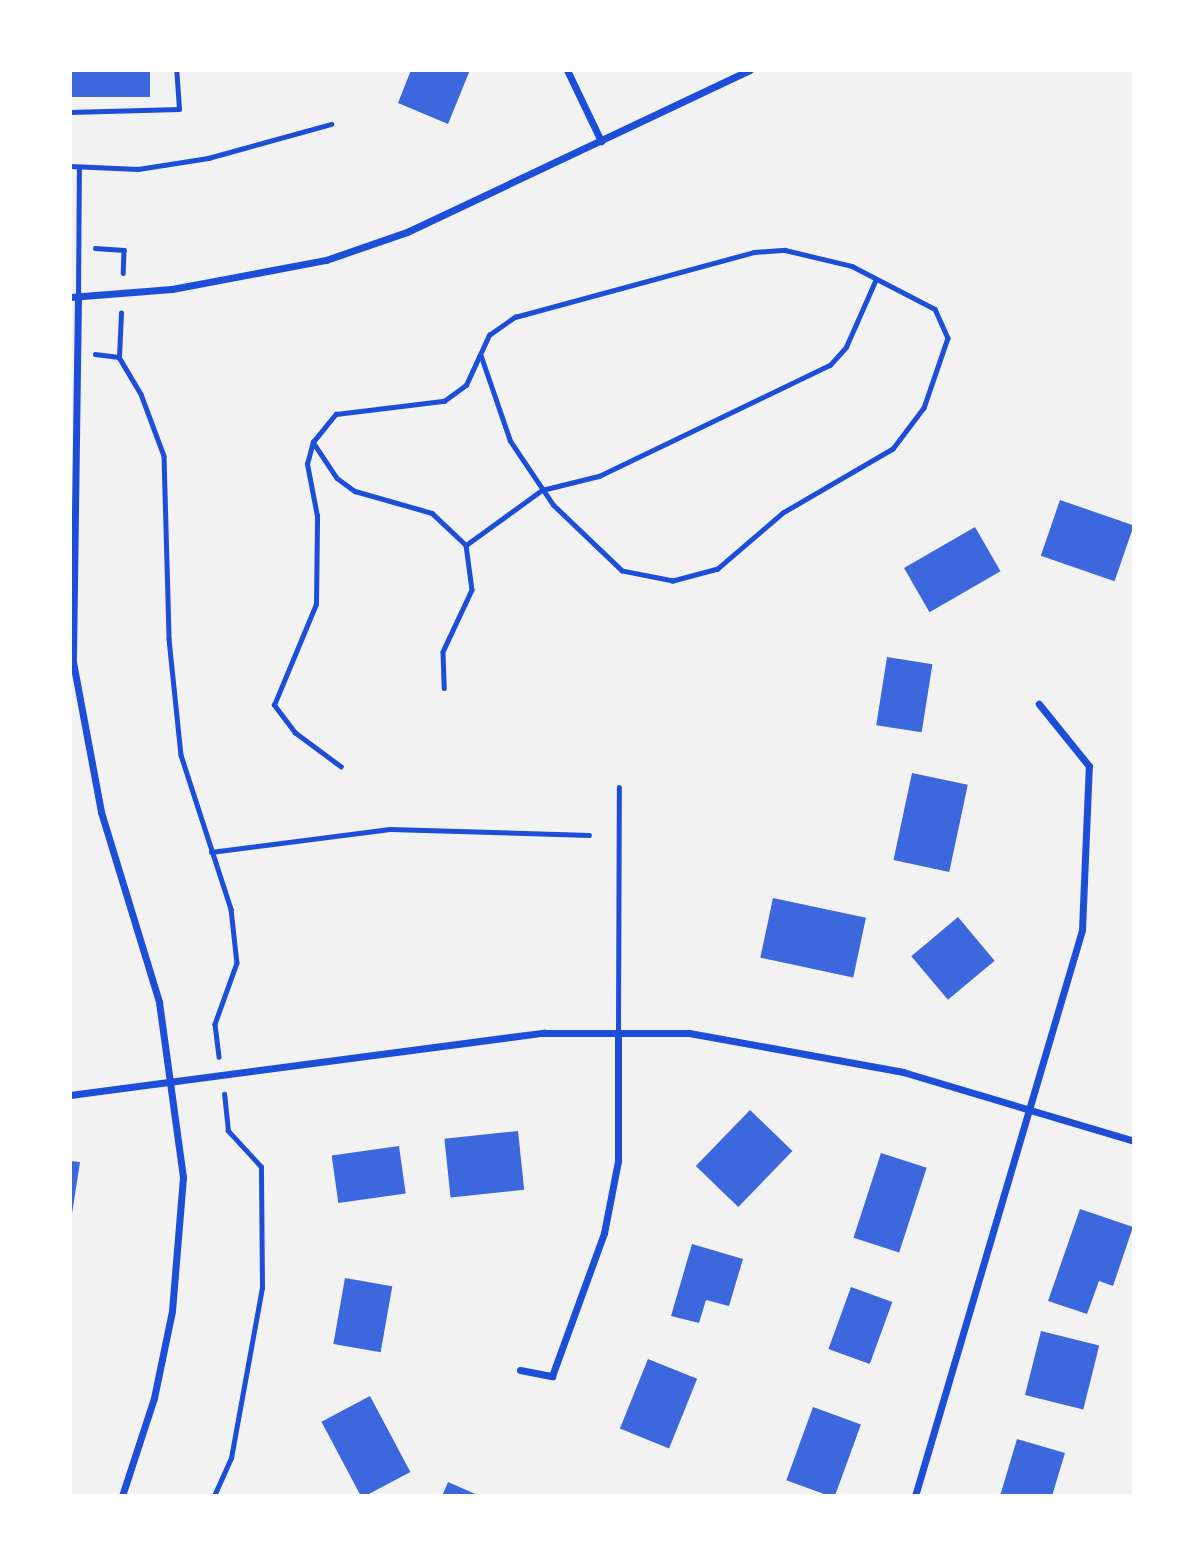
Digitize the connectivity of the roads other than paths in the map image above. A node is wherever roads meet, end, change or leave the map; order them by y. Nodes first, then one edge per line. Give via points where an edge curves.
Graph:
1 (567, 70) edge
2 (750, 70) edge
3 (331, 124) dead end
4 (601, 141) junction
5 (70, 166) edge
6 (79, 167) junction
7 (74, 297) edge
8 (1039, 704) dead end
9 (619, 787) dead end
10 (618, 1033) junction
11 (174, 1083) junction
12 (70, 1095) edge
13 (1030, 1110) junction
14 (1134, 1140) edge
15 (520, 1370) dead end
16 (122, 1496) edge
17 (915, 1496) edge

1 - 4 street
2 - 4 street
3 - 6 lane via 208,158 138,169
4 - 7 street via 407,232 326,260 257,277
5 - 6 lane
6 - 7 lane
7 - 11 street via 77,351 70,586 82,732 159,1002
8 - 13 street via 1089,766 1089,850 1082,930
9 - 10 lane
10 - 11 street via 544,1033
10 - 13 street via 689,1033 814,1051
10 - 15 street via 618,1161 604,1233 552,1376
11 - 12 street
11 - 16 street via 183,1177 172,1311 154,1398
13 - 14 street
13 - 17 street

